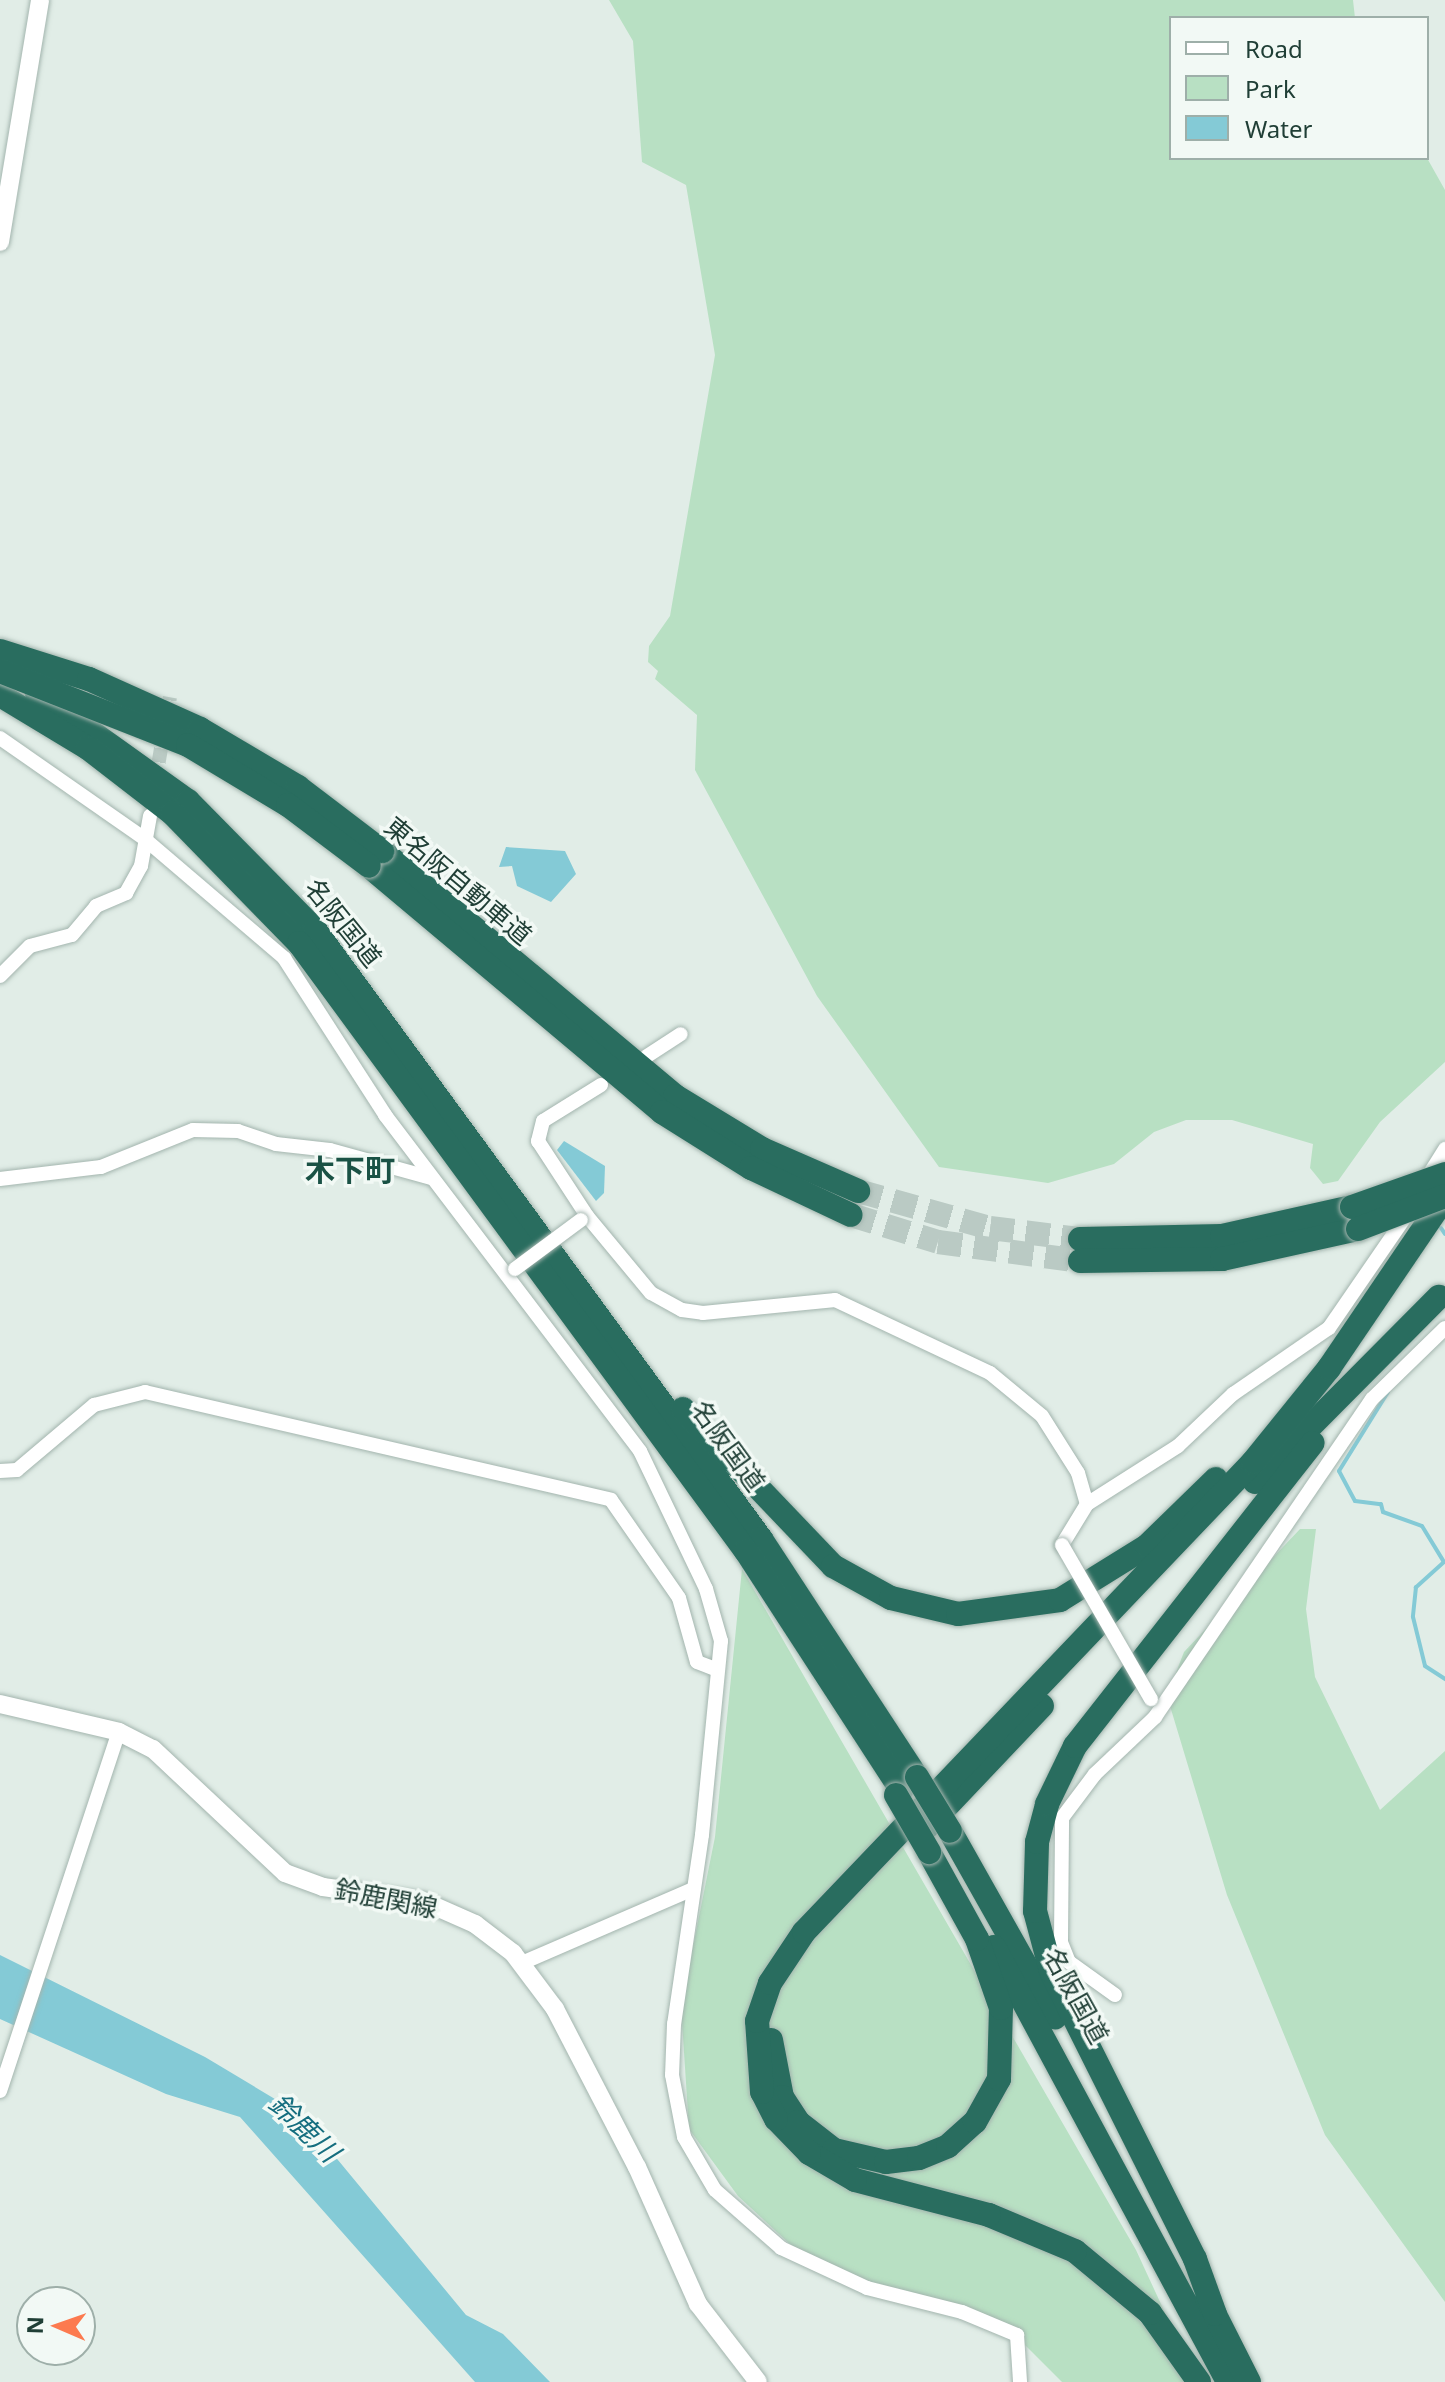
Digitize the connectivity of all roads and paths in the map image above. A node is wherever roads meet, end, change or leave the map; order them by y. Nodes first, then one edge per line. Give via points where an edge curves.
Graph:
1 (40, 0) edge
2 (0, 242) edge
3 (0, 651) edge
4 (0, 672) edge
5 (0, 695) edge
6 (0, 738) edge
7 (150, 816) dead end
8 (146, 840) junction
9 (376, 858) junction
10 (0, 976) edge
11 (681, 1034) dead end
12 (647, 1056) dead end
13 (601, 1085) dead end
14 (1441, 1163) edge
15 (431, 1178) junction
16 (0, 1179) edge
17 (1445, 1196) edge
18 (855, 1203) tunnel mouth
19 (584, 1218) junction
20 (1355, 1218) junction
21 (1080, 1250) tunnel mouth
22 (511, 1272) junction
23 (1442, 1294) edge
24 (1373, 1306) junction
25 (593, 1309) junction
26 (1445, 1328) edge
27 (0, 1471) edge
28 (1087, 1504) junction
29 (718, 1670) junction
30 (1151, 1699) dead end
31 (0, 1704) edge
32 (119, 1732) junction
33 (905, 1787) junction
34 (938, 1843) junction
35 (693, 1889) junction
36 (522, 1963) junction
37 (1115, 1995) dead end
38 (0, 2091) edge
39 (1215, 2314) junction
40 (758, 2382) edge
41 (1020, 2382) edge
42 (1199, 2382) edge
43 (1228, 2382) edge
44 (1249, 2382) edge

1 - 2 main road
3 - 9 highway, 東名阪自動車道, bridge via 89,679 200,729 298,787
4 - 9 highway, 東名阪自動車道, bridge via 188,745
4 - 25 highway, 名阪国道 via 144,764 269,879 356,981
5 - 33 highway, 名阪国道 via 88,748 161,804 299,943 799,1627
6 - 8 street
7 - 8 street
8 - 10 street via 126,893 96,906 72,935 30,946
8 - 15 street via 284,958
9 - 18 highway, 東名阪自動車道 via 675,1096
11 - 12 street
13 - 19 street via 537,1129 543,1151
14 - 20 highway, bridge
14 - 28 street via 1329,1328 1233,1394 1178,1446
15 - 16 street via 238,1131 193,1130 101,1167
15 - 22 street
17 - 20 highway, bridge
17 - 24 highway
19 - 22 street, bridge
19 - 28 street via 651,1293 682,1310 835,1300 990,1373 1042,1416 1078,1473
20 - 21 highway
22 - 29 street via 640,1451 717,1618
23 - 34 highway via 1279,1457 799,1965 771,2034 782,2097 822,2143 870,2160 919,2158 963,2136 986,2108 1002,2064 997,1988
23 - 39 highway via 1270,1494 1095,1717 1060,1775 1037,1842 1035,1911 1051,1971 1195,2259
24 - 25 highway via 1261,1434 1147,1546 1060,1600 958,1614 891,1598 833,1566 736,1469
24 - 42 highway via 1253,1462 804,1932 770,1983 754,2037 768,2104 809,2153 855,2180 989,2215 1075,2251 1150,2313
25 - 33 highway, 名阪国道 via 806,1604
26 - 37 street via 1372,1399 1155,1717 1095,1774 1062,1818 1061,1942 1069,1962
27 - 29 street via 17,1470 94,1405 145,1392 611,1500 679,1598 697,1662
28 - 30 street, bridge via 1062,1545
29 - 35 street
31 - 32 main road, 鈴鹿関線
32 - 36 main road, 鈴鹿関線 via 183,1772 253,1848 285,1873 323,1887 398,1896 450,1911
32 - 38 street
33 - 34 highway, 名阪国道
34 - 39 highway, 名阪国道
34 - 43 highway, 名阪国道
35 - 36 street
35 - 41 street via 672,2075 678,2116 695,2161 715,2190 781,2248 867,2288 962,2312 1017,2335
36 - 40 main road, 鈴鹿関線 via 555,2009 637,2167 698,2304
39 - 44 highway, 名阪国道

